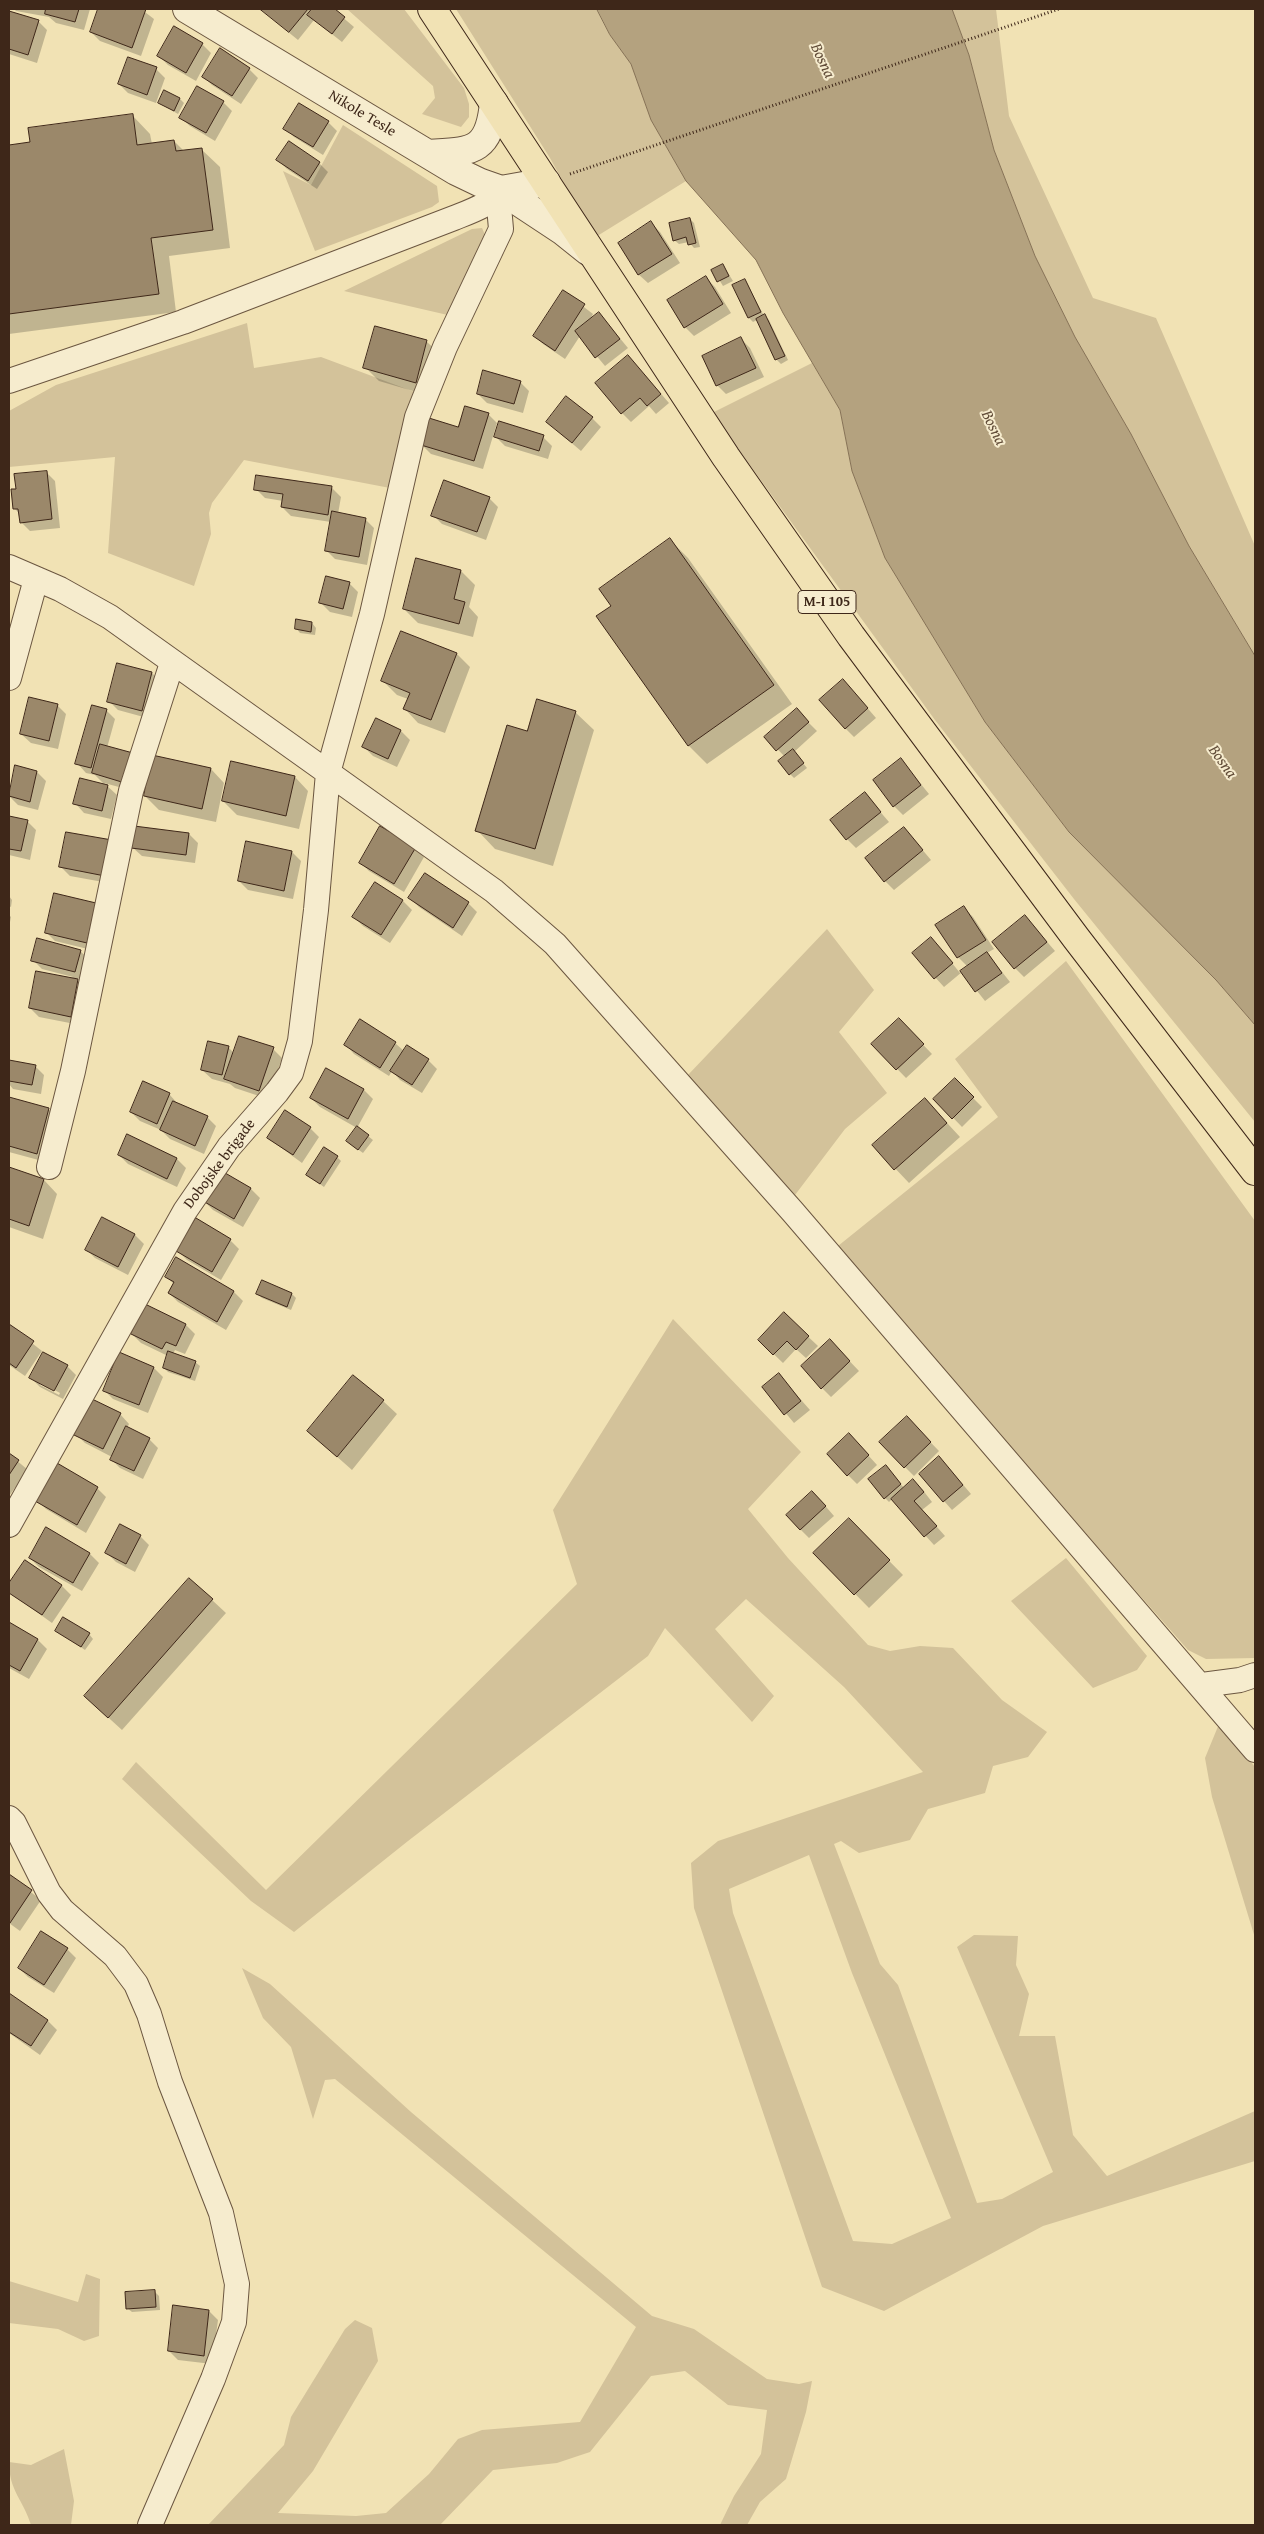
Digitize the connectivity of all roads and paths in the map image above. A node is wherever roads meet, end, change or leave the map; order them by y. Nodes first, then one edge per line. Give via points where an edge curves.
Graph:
1 (188, 9) edge
2 (432, 9) edge
3 (1059, 9) edge
4 (494, 103) junction
5 (428, 154) junction
6 (546, 182) junction
7 (500, 192) junction
8 (593, 255) junction
9 (9, 381) edge
10 (9, 567) edge
11 (36, 579) junction
12 (172, 663) junction
13 (9, 678) edge
14 (328, 773) junction
15 (49, 1167) dead end
16 (1255, 1171) edge
17 (9, 1524) edge
18 (1255, 1675) edge
19 (1202, 1686) junction
20 (1255, 1750) edge
21 (9, 1818) edge
22 (150, 2525) edge

1 - 5 street, Nikole Tesle
2 - 4 main road, M-I 105
3 - 6 path
4 - 5 street via 492,124 488,136 481,143 458,152
4 - 6 main road, M-I 105
5 - 7 street, Nikole Tesle
6 - 7 street
6 - 8 main road, M-I 105
7 - 8 street, Nikole Tesle via 563,231
7 - 9 street via 474,210 454,218 183,322
7 - 14 street, Dobojske brigade via 501,229 445,347 417,416 372,614
8 - 16 main road, M-I 105 via 726,457 851,636
10 - 11 street
11 - 12 street via 110,617
11 - 13 street
12 - 14 street
12 - 15 street via 131,791 73,1071
14 - 17 street, Dobojske brigade via 314,929 300,1041 291,1073 229,1147 185,1211
14 - 19 street via 494,892 556,944 793,1212
18 - 19 street
19 - 20 street
21 - 22 street via 49,1893 62,1910 115,1956 136,1984 170,2082 222,2213 237,2284 234,2322

